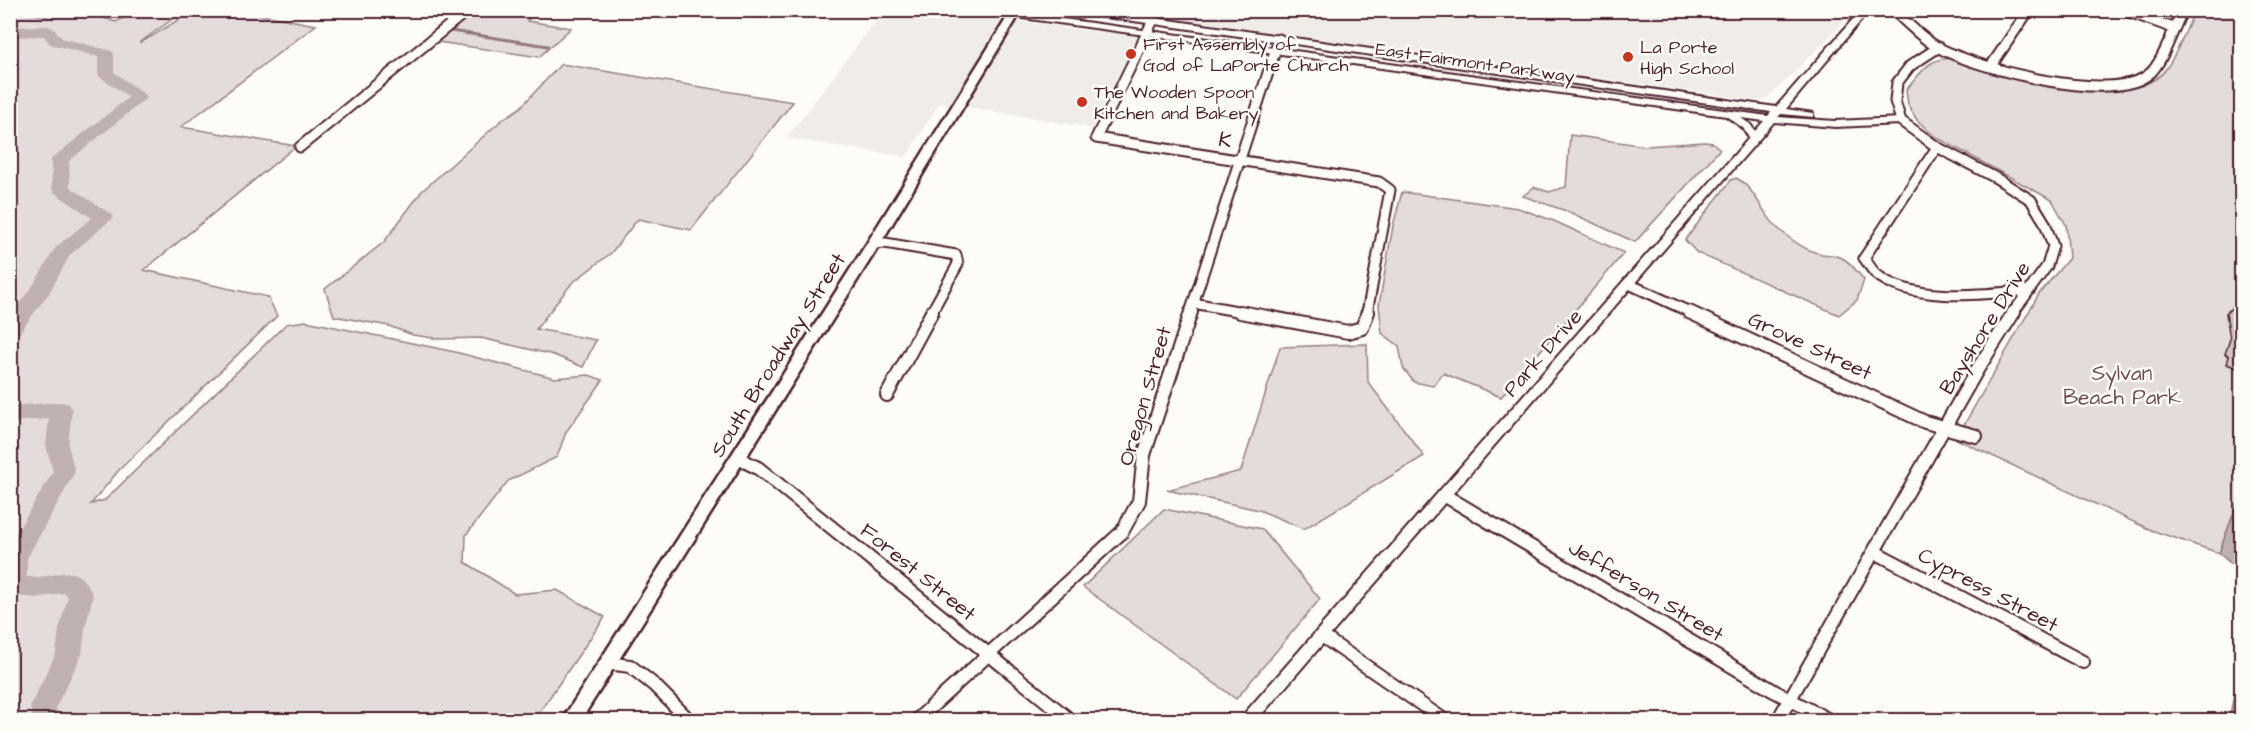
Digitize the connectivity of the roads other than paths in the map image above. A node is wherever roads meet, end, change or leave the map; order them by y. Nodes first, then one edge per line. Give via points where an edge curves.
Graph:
1 (468, 10) edge
2 (989, 10) edge
3 (1077, 10) edge
4 (1158, 10) edge
5 (1866, 10) edge
6 (1893, 10) edge
7 (2029, 10) edge
8 (2123, 10) edge
9 (2183, 10) edge
10 (1016, 12) edge
11 (1153, 21) junction
12 (2173, 28) junction
13 (1148, 33) junction
14 (1279, 39) junction
15 (1939, 47) junction
16 (1276, 51) junction
17 (1431, 60) junction
18 (1991, 66) junction
19 (1427, 73) junction
20 (1790, 97) junction
21 (1778, 110) junction
22 (1720, 112) junction
23 (1815, 116) junction
24 (1769, 119) junction
25 (1901, 121) junction
26 (1859, 122) junction
27 (1754, 137) junction
28 (300, 147) dead end
29 (1937, 147) junction
30 (1241, 160) junction
31 (873, 244) junction
32 (1629, 284) junction
33 (2030, 290) junction
34 (1193, 303) junction
35 (887, 395) dead end
36 (1946, 427) junction
37 (1976, 436) dead end
38 (738, 458) junction
39 (1444, 495) junction
40 (1875, 552) junction
41 (1322, 636) junction
42 (989, 654) junction
43 (2083, 662) dead end
44 (607, 663) junction
45 (1790, 698) junction
46 (571, 720) edge
47 (689, 720) edge
48 (917, 720) edge
49 (1070, 720) edge
50 (1248, 720) edge
51 (1444, 720) edge
52 (1778, 720) edge
53 (1829, 720) edge

1 - 28 street
2 - 10 main road
3 - 11 street, East Fairmont Parkway
4 - 11 street
5 - 20 street, Park Drive
6 - 15 street
7 - 18 street
8 - 12 street
9 - 12 street
10 - 13 street, East Fairmont Parkway
10 - 31 main road, South Broadway Street
11 - 13 street
11 - 14 street, East Fairmont Parkway
12 - 18 street via 2150,74 2130,82 2064,84
13 - 16 street, East Fairmont Parkway
13 - 30 street, K via 1096,138
14 - 16 street, Oregon Street
14 - 17 street, East Fairmont Parkway
15 - 18 street
15 - 25 street via 1910,66 1897,83 1895,101
16 - 19 street, East Fairmont Parkway
16 - 30 street, Oregon Street
17 - 19 street
17 - 21 street, East Fairmont Parkway
19 - 22 street, East Fairmont Parkway
20 - 21 street, Park Drive
20 - 23 street via 1797,107
21 - 23 street, East Fairmont Parkway
21 - 24 street, Park Drive
22 - 24 street, East Fairmont Parkway
22 - 27 street via 1740,121
23 - 26 street, East Fairmont Parkway
24 - 26 street, East Fairmont Parkway
24 - 27 street, Park Drive
25 - 26 street, East Fairmont Parkway
25 - 29 street, Bayshore Drive
27 - 32 street, Park Drive
29 - 33 street, Bayshore Drive via 2017,190 2041,213 2053,246 2047,266
29 - 33 street via 1864,258 1869,269 1884,280 1937,293
30 - 34 street, Oregon Street
30 - 34 street, K via 1387,186 1390,190 1366,321 1362,328 1348,332
31 - 35 street via 956,255 958,264
31 - 38 main road, South Broadway Street
32 - 36 street, Grove Street via 1925,422
32 - 39 street, Park Drive
33 - 36 street, Bayshore Drive via 1977,370
34 - 42 street, Oregon Street via 1144,455 1139,501 1122,532
36 - 37 street, Grove Street
36 - 40 street, Bayshore Drive
38 - 42 street, Forest Street via 758,468
38 - 44 main road, South Broadway Street
39 - 41 street, Park Drive
39 - 45 street, Jefferson Street
40 - 43 street, Cypress Street
40 - 45 street, Bayshore Drive
41 - 50 street, Park Drive
41 - 51 street
42 - 48 street, Oregon Street
42 - 49 street, Forest Street
44 - 46 main road, South Broadway Street
44 - 47 street via 630,666
45 - 52 street, Bayshore Drive
45 - 53 street, Jefferson Street

